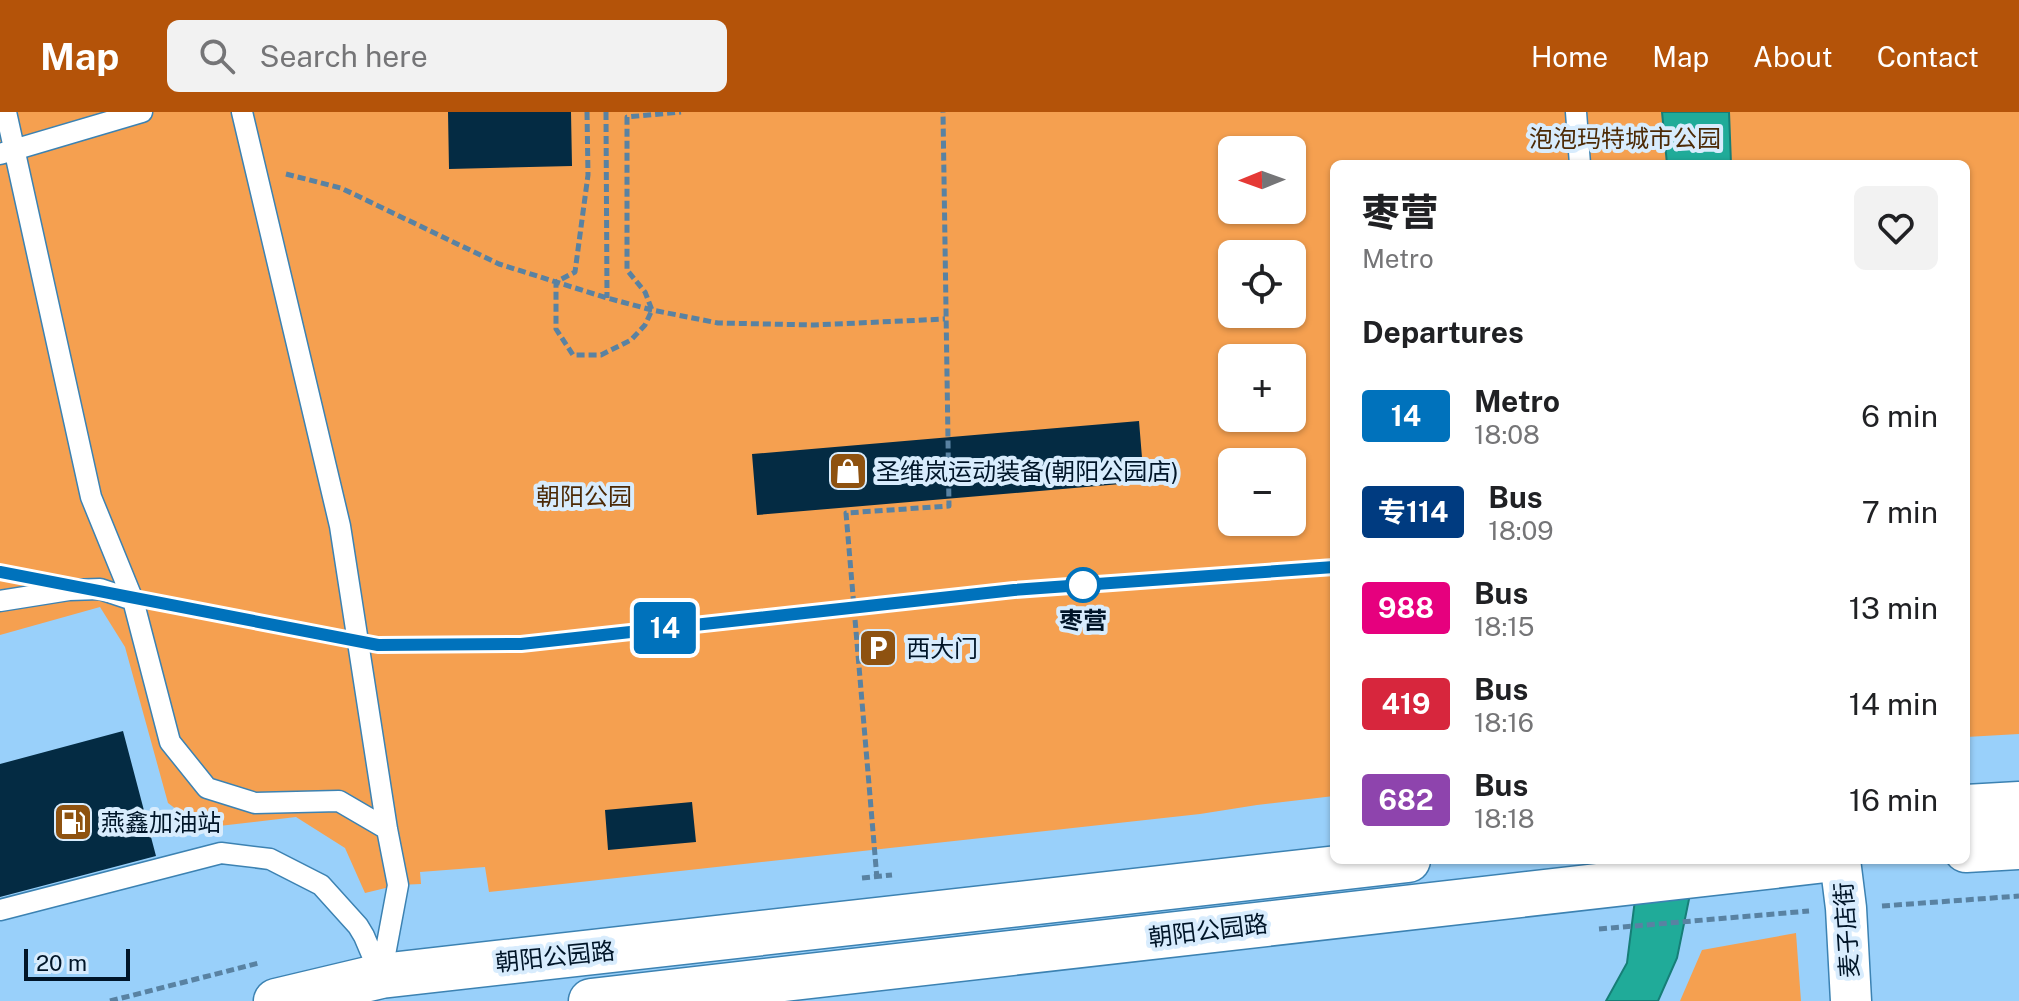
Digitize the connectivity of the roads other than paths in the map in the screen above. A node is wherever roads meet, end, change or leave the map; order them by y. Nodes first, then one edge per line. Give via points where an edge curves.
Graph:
1 (6, 112) edge
2 (142, 112) edge
3 (242, 112) edge
4 (1576, 112) edge
5 (8, 152) edge
6 (1580, 160) edge
7 (133, 600) junction
8 (0, 601) edge
9 (2019, 804) edge
10 (1970, 807) edge
11 (387, 829) junction
12 (2019, 847) edge
13 (1970, 850) edge
14 (1373, 864) edge
15 (1788, 864) edge
16 (1840, 864) edge
17 (0, 910) edge
18 (381, 976) junction
19 (276, 1001) edge
20 (591, 1001) edge
21 (1851, 1001) edge

1 - 5 lane
2 - 5 lane
3 - 11 lane via 340,526
4 - 6 lane
5 - 7 lane via 91,497
7 - 8 lane via 100,589
7 - 11 lane via 170,742 207,788 255,803 339,801
9 - 10 main road
11 - 18 lane via 398,885
12 - 13 main road
14 - 18 main road, 朝阳公园路
15 - 20 main road, 朝阳公园路
16 - 21 street, 麦子店街
17 - 18 lane via 221,853 270,859 321,885 358,926
18 - 19 main road, 朝阳公园路

